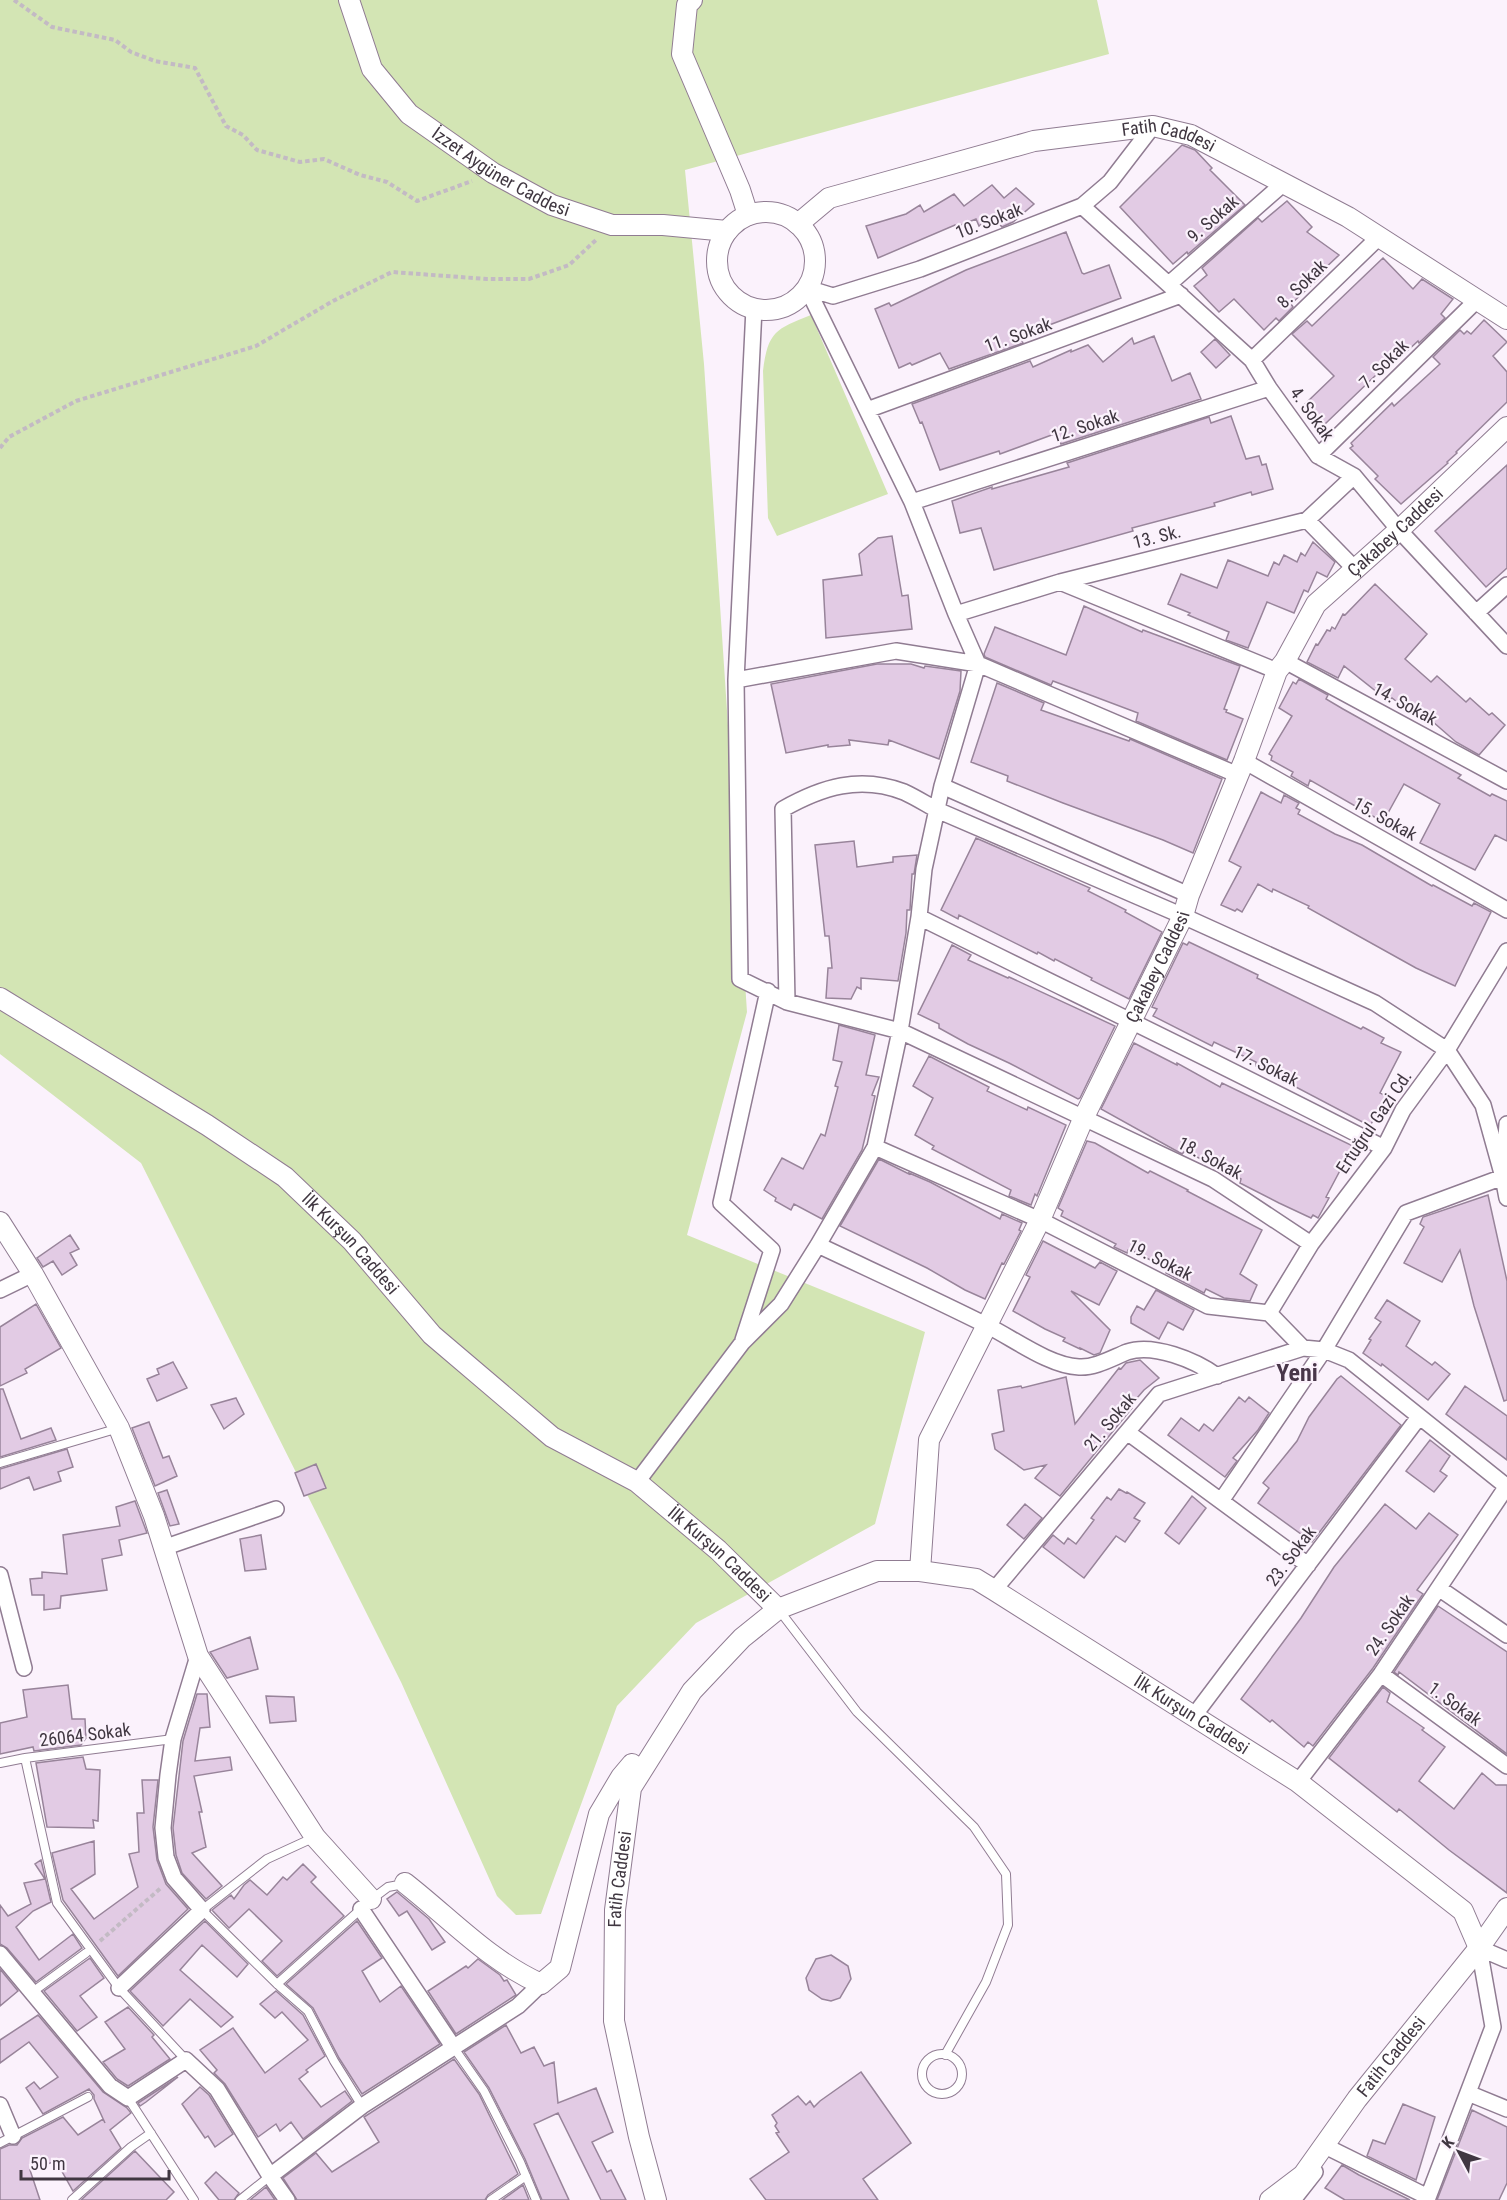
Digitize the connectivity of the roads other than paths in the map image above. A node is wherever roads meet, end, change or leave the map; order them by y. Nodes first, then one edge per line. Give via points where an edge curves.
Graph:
1 (349, 0) edge
2 (692, 0) edge
3 (1153, 126) junction
4 (1284, 183) junction
5 (1082, 206) junction
6 (748, 215) junction
7 (798, 224) junction
8 (727, 231) junction
9 (1379, 237) junction
10 (1169, 284) junction
11 (807, 288) junction
12 (1181, 296) junction
13 (1477, 300) junction
14 (754, 308) junction
15 (1507, 320) edge
16 (1252, 360) junction
17 (1269, 388) junction
18 (867, 410) junction
19 (1507, 427) edge
20 (1318, 456) junction
21 (1354, 476) junction
22 (912, 502) junction
23 (1307, 519) junction
24 (1399, 530) junction
25 (1355, 569) junction
26 (1060, 582) junction
27 (1507, 585) edge
28 (1476, 613) junction
29 (956, 615) junction
30 (1507, 646) edge
31 (978, 664) junction
32 (1281, 666) junction
33 (736, 680) junction
34 (1241, 768) junction
35 (1507, 781) edge
36 (942, 786) junction
37 (937, 810) junction
38 (1189, 896) junction
39 (1507, 910) edge
40 (1183, 916) junction
41 (919, 917) junction
42 (1507, 951) edge
43 (768, 991) junction
44 (0, 998) edge
45 (787, 1002) junction
46 (1129, 1022) junction
47 (900, 1030) junction
48 (1447, 1050) junction
49 (1084, 1117) junction
50 (1507, 1124) edge
51 (875, 1147) junction
52 (1384, 1148) junction
53 (1503, 1177) junction
54 (1507, 1198) edge
55 (1040, 1220) junction
56 (0, 1222) edge
57 (1311, 1244) junction
58 (818, 1245) junction
59 (33, 1274) junction
60 (0, 1290) edge
61 (1269, 1314) junction
62 (987, 1326) junction
63 (742, 1343) junction
64 (1303, 1348) junction
65 (1324, 1350) junction
66 (1217, 1376) junction
67 (1419, 1417) junction
68 (119, 1428) junction
69 (1127, 1432) junction
70 (0, 1463) edge
71 (638, 1482) junction
72 (1506, 1486) edge
73 (1221, 1501) junction
74 (276, 1509) dead end
75 (163, 1548) junction
76 (1308, 1565) junction
77 (920, 1571) junction
78 (0, 1575) edge
79 (1440, 1589) junction
80 (994, 1590) junction
81 (778, 1609) junction
82 (1507, 1635) edge
83 (198, 1656) junction
84 (24, 1668) dead end
85 (1381, 1674) junction
86 (692, 1690) junction
87 (1193, 1717) junction
88 (173, 1739) junction
89 (25, 1758) junction
90 (0, 1763) edge
91 (1507, 1766) edge
92 (1298, 1782) junction
93 (315, 1837) junction
94 (405, 1883) joint
95 (366, 1904) junction
96 (1507, 1908) edge
97 (202, 1910) junction
98 (1479, 1948) junction
99 (88, 1951) junction
100 (0, 1954) edge
101 (1507, 1960) edge
102 (277, 1984) junction
103 (541, 1984) junction
104 (119, 1988) junction
105 (32, 1993) junction
106 (453, 2048) junction
107 (945, 2055) junction
108 (186, 2060) junction
109 (1468, 2092) junction
110 (88, 2097) dead end
111 (128, 2098) junction
112 (1357, 2099) junction
113 (0, 2105) edge
114 (362, 2106) junction
115 (1507, 2109) edge
116 (151, 2133) junction
117 (7, 2139) edge
118 (1329, 2148) junction
119 (270, 2176) junction
120 (526, 2176) junction
121 (1427, 2199) edge
122 (72, 2200) edge
123 (194, 2200) edge
124 (240, 2200) edge
125 (287, 2200) edge
126 (491, 2200) edge
127 (536, 2200) edge
128 (656, 2200) edge
129 (1270, 2200) edge
130 (1293, 2200) edge

1 - 8 street, İzzet Aygüner Caddesi via 372,69 409,114 493,173 552,205 612,225
2 - 6 street via 687,5 682,54 741,190
3 - 4 street, Fatih Caddesi via 1191,135
3 - 5 street, 10. Sokak via 1110,182
3 - 7 street, Fatih Caddesi via 1034,141 830,198
4 - 9 street, Fatih Caddesi
4 - 10 street, 9. Sokak
5 - 10 street, 4. Sokak
5 - 11 street, 10. Sokak via 920,269 833,296
6 - 7 street via 774,212
6 - 8 street
7 - 11 street via 807,234 814,254 813,275
8 - 14 street via 719,245 719,277 739,302
9 - 13 street, Fatih Caddesi
9 - 16 street, 8. Sokak
10 - 12 street, 4. Sokak
11 - 14 street via 783,306 769,310
11 - 18 street
12 - 16 street, 4. Sokak
12 - 18 street, 11. Sokak
13 - 15 street, Fatih Caddesi
13 - 20 street, 7. Sokak
14 - 33 street
16 - 17 street, 4. Sokak
17 - 20 street, 4. Sokak
17 - 22 street, 12. Sokak
18 - 22 street
19 - 24 street, Çakabey Caddesi
20 - 21 street, 4. Sokak
21 - 23 street, 13. Sk.
21 - 24 street, 4. Sokak
22 - 29 street
23 - 25 street
23 - 26 street, 13. Sk.
24 - 25 street, Çakabey Caddesi
24 - 28 street, 4. Sokak
25 - 32 street, Çakabey Caddesi via 1316,604
26 - 29 street, 13. Sk.
26 - 32 street, 14. Sokak
27 - 28 street
28 - 30 street, 4. Sokak
29 - 31 street
31 - 33 street, 15. Sokak via 896,651
31 - 34 street, 15. Sokak
31 - 36 street
32 - 34 street, Çakabey Caddesi
32 - 35 street, 14. Sokak
33 - 43 street, 18. Sokak via 740,979
34 - 38 street, Çakabey Caddesi
34 - 39 street, 15. Sokak
36 - 37 street
36 - 38 street
37 - 40 street
37 - 41 street via 924,869
37 - 45 street via 904,792 860,782 811,793 783,809
38 - 40 street, Çakabey Caddesi
40 - 46 street, Çakabey Caddesi
40 - 48 street via 1375,1004
41 - 46 street, 17. Sokak
41 - 47 street
42 - 48 street, Ertuğrul Gazi Cd.
43 - 45 street, 18. Sokak
43 - 63 street via 721,1203 772,1250
44 - 71 street, İlk Kurşun Caddesi via 285,1177 352,1242 432,1335 552,1437
45 - 47 street, 18. Sokak
46 - 49 street, Çakabey Caddesi
46 - 52 street, 17. Sokak
47 - 49 street, 18. Sokak
47 - 51 street
48 - 52 street, Ertuğrul Gazi Cd. via 1403,1110
48 - 53 street via 1483,1105
49 - 55 street, Çakabey Caddesi
49 - 57 street, 18. Sokak via 1213,1179
50 - 53 street
51 - 55 street, 19. Sokak
51 - 58 street
52 - 57 street, Ertuğrul Gazi Cd.
53 - 54 street
53 - 65 street via 1406,1213
55 - 61 street, 19. Sokak via 1208,1306
55 - 62 street, Çakabey Caddesi
56 - 59 street
57 - 61 street, Ertuğrul Gazi Cd.
58 - 62 street
58 - 63 street via 781,1304
59 - 60 street
59 - 68 street
61 - 64 street
62 - 66 street via 1050,1359 1077,1367 1089,1367 1141,1350 1191,1361
62 - 77 street, Çakabey Caddesi via 929,1440
63 - 71 street
64 - 65 street
64 - 66 street, 21. Sokak
65 - 67 street via 1349,1360
65 - 73 street
66 - 69 street, 21. Sokak via 1159,1394
67 - 72 street
67 - 76 street, 23. Sokak
68 - 70 lane
68 - 75 street
69 - 73 street
69 - 80 street, 21. Sokak
71 - 81 street, İlk Kurşun Caddesi via 718,1550
72 - 79 street, 24. Sokak
73 - 76 street
74 - 75 street
75 - 83 street
76 - 87 street, 23. Sokak
77 - 80 street, İlk Kurşun Caddesi via 976,1579
77 - 81 street, İlk Kurşun Caddesi via 877,1571
78 - 84 street
79 - 82 street
79 - 85 street, 24. Sokak
80 - 87 street, İlk Kurşun Caddesi
81 - 86 street, Fatih Caddesi via 742,1638
81 - 107 lane via 857,1712 974,1827 1006,1874 1008,1925 986,1982
83 - 88 street
83 - 93 street
85 - 91 street, 1. Sokak
85 - 92 street, 24. Sokak
86 - 103 street via 621,1778 599,1814 560,1968
86 - 128 street, Fatih Caddesi via 631,1788 615,1910 614,2021
87 - 92 street, İlk Kurşun Caddesi
88 - 89 lane, 26064 Sokak
88 - 97 street via 164,1828 166,1857 174,1878
89 - 90 lane, 26064 Sokak
89 - 99 lane via 57,1903
92 - 98 street, İlk Kurşun Caddesi via 1463,1911
93 - 95 street
93 - 97 lane via 267,1858
94 - 95 lane via 388,1887
94 - 103 street via 479,1947 516,1973
95 - 102 lane
95 - 106 street
96 - 98 street, Fatih Caddesi
97 - 102 lane
97 - 104 street
98 - 101 street
98 - 109 street via 1493,2027
98 - 112 street, Fatih Caddesi
99 - 104 lane
99 - 105 lane
100 - 105 street
102 - 114 lane via 308,2011
103 - 106 street via 518,2006
104 - 108 lane
105 - 111 street via 110,2086
106 - 114 street
106 - 120 lane via 484,2091
107 - 107 lane via 928,2061 922,2072 929,2090 941,2094 954,2091 962,2080 961,2066
108 - 111 street
108 - 119 street via 217,2089
109 - 115 street
109 - 121 street
110 - 117 lane
111 - 116 lane
112 - 118 street
112 - 129 street, Fatih Caddesi via 1303,2175
113 - 117 street
114 - 119 street
116 - 122 lane
116 - 123 lane
118 - 121 street
118 - 130 street
119 - 124 lane
119 - 125 street
120 - 126 lane
120 - 127 lane

